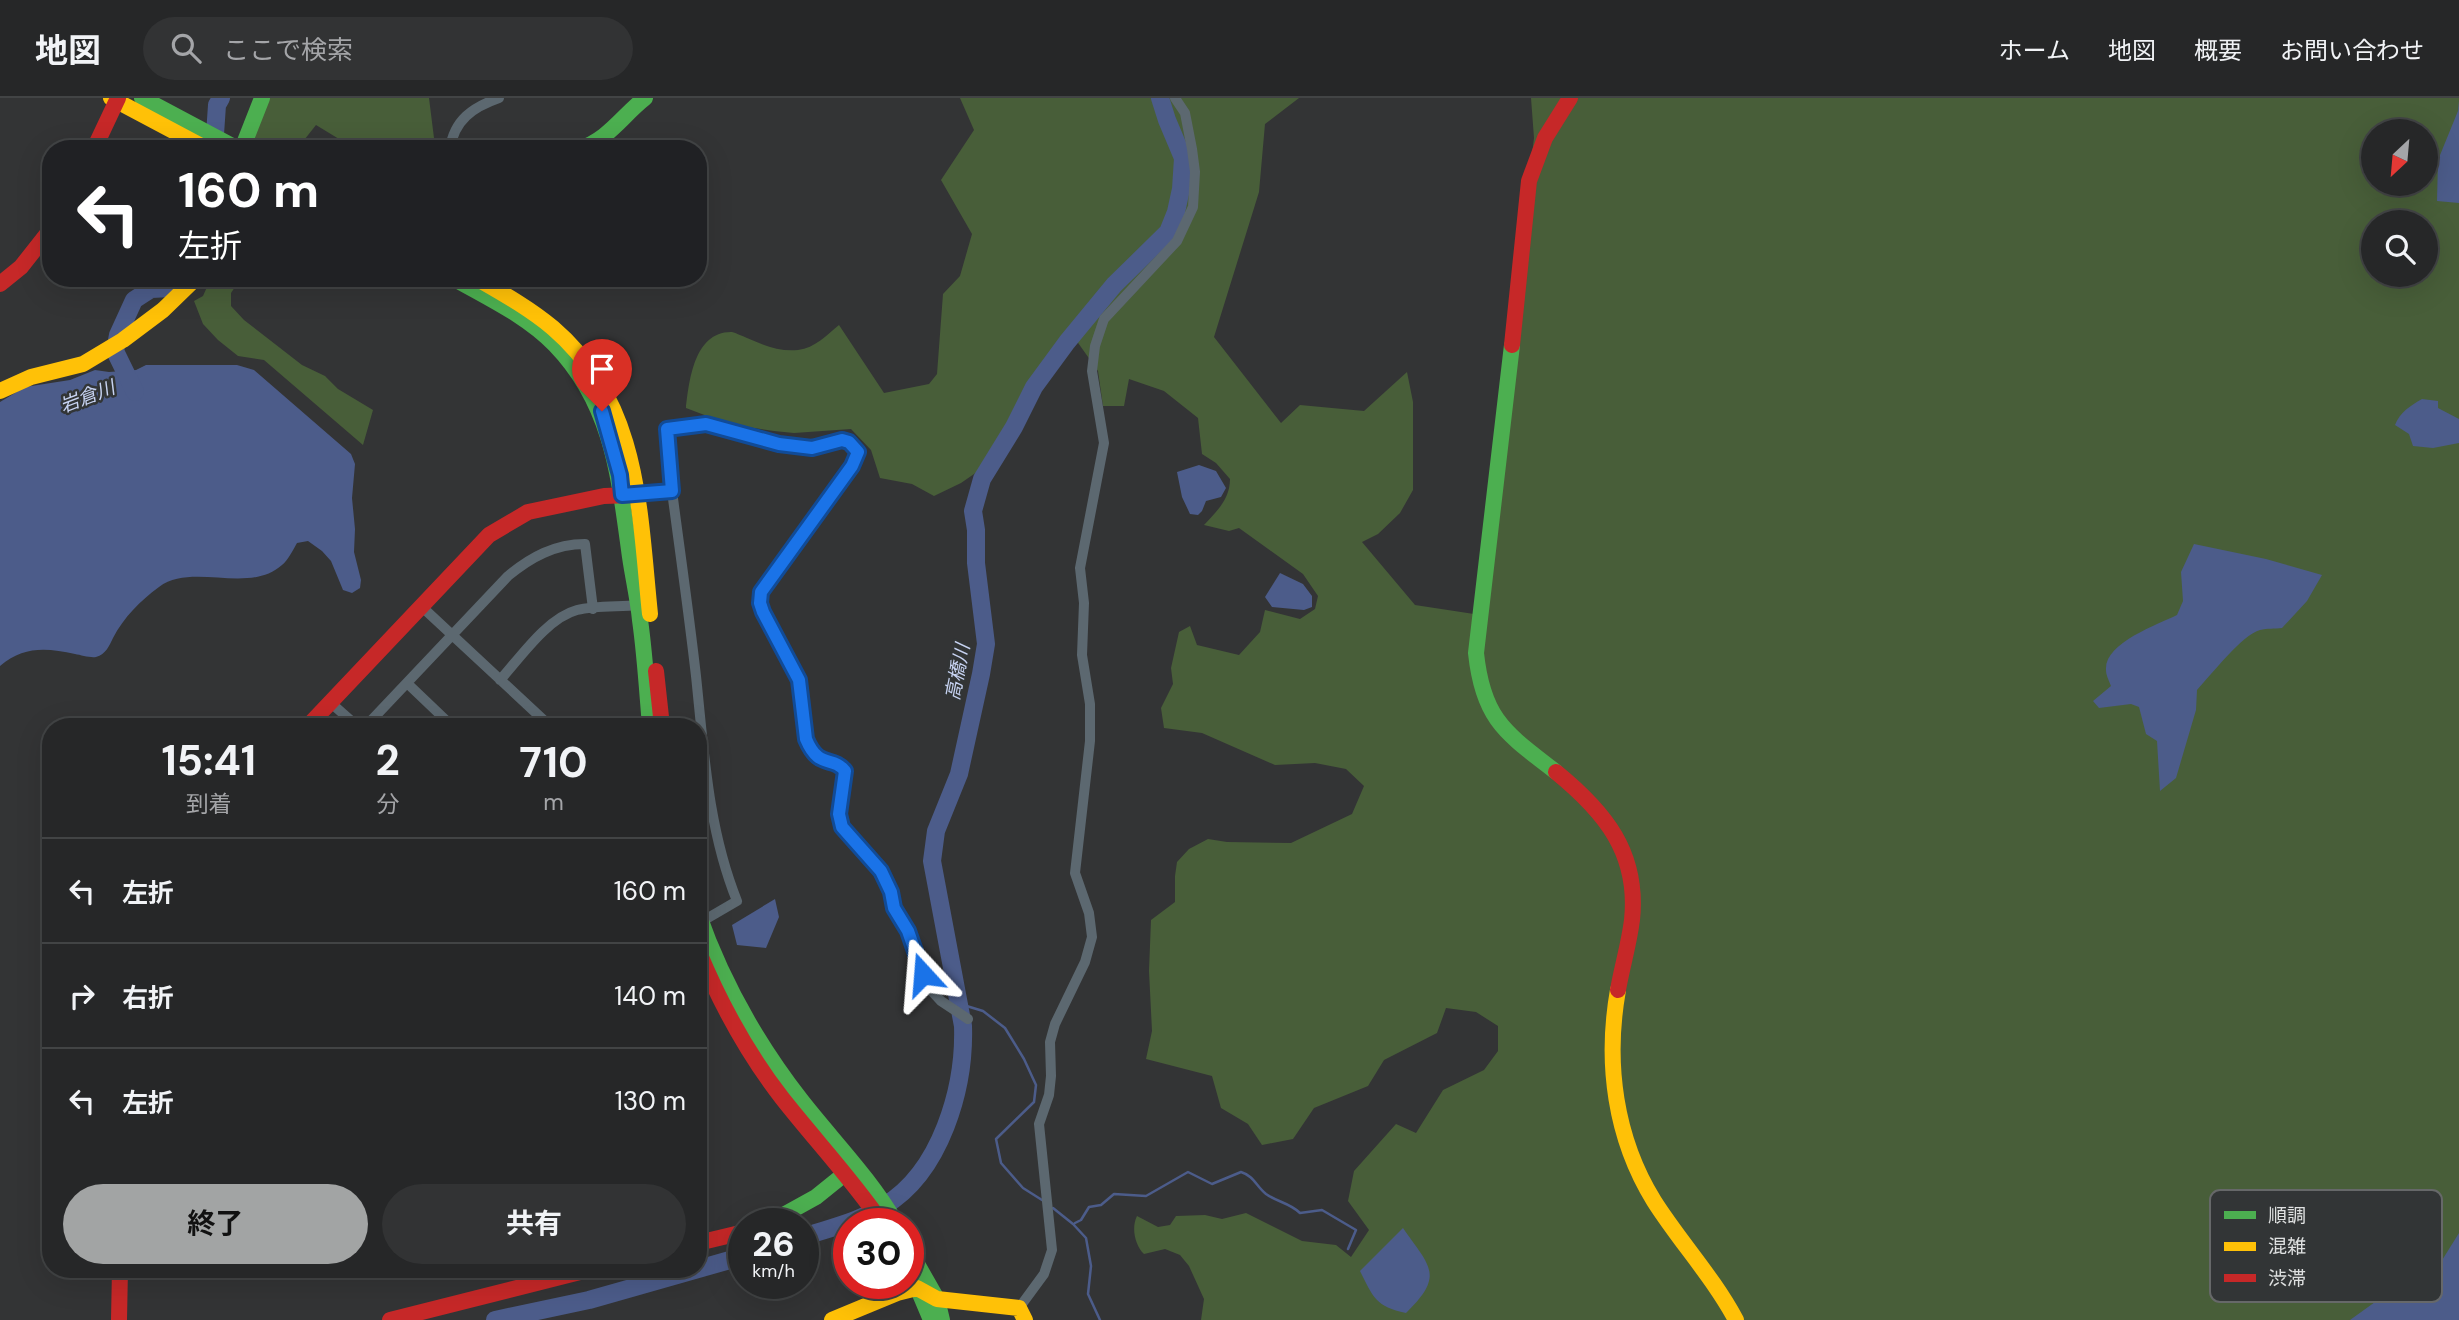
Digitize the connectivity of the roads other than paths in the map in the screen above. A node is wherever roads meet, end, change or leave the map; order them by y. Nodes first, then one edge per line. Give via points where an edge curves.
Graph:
1 (262, 98) edge
2 (499, 98) edge
3 (645, 98) edge
4 (1175, 98) edge
5 (1570, 98) edge
6 (116, 99) edge
7 (138, 104) edge
8 (98, 140) edge
9 (193, 140) edge
10 (220, 140) edge
11 (244, 140) edge
12 (452, 140) edge
13 (602, 140) edge
14 (42, 240) edge
15 (0, 284) edge
16 (187, 287) edge
17 (468, 287) edge
18 (492, 287) edge
19 (0, 391) edge
20 (672, 491) junction
21 (628, 495) junction
22 (638, 605) junction
23 (421, 607) junction
24 (593, 609) junction
25 (453, 636) junction
26 (499, 680) junction
27 (408, 684) junction
28 (331, 703) junction
29 (316, 718) edge
30 (349, 718) edge
31 (374, 718) edge
32 (444, 718) edge
33 (541, 718) edge
34 (649, 718) edge
35 (661, 718) edge
36 (701, 718) edge
37 (707, 775) edge
38 (707, 915) edge
39 (707, 938) edge
40 (707, 970) edge
41 (968, 1019) dead end
42 (850, 1170) junction
43 (797, 1208) edge
44 (879, 1208) edge
45 (728, 1236) edge
46 (707, 1241) edge
47 (924, 1276) edge
48 (120, 1278) edge
49 (557, 1278) edge
50 (924, 1291) edge
51 (883, 1299) edge
52 (922, 1299) edge
53 (937, 1299) junction
54 (1022, 1314) edge
55 (119, 1320) edge
56 (390, 1320) edge
57 (832, 1320) edge
58 (931, 1320) edge
59 (942, 1320) edge
60 (1736, 1320) edge

1 - 11 street
2 - 12 street via 456,126
3 - 13 street
4 - 54 street via 1185,113 1192,149 1193,207 1177,241 1104,319 1091,371 1104,443 1080,568 1090,741 1076,873 1092,937 1050,1042 1049,1095 1039,1124 1052,1250
5 - 60 street via 1544,134 1529,181 1477,669 1484,695 1500,723 1518,743 1584,794 1616,833 1632,888 1612,1043 1618,1114 1641,1178 1712,1276
6 - 7 street
6 - 8 street
7 - 9 street
7 - 10 street
14 - 15 street
16 - 19 street via 163,310 83,364 31,377
17 - 21 street via 533,326 571,364 602,411
18 - 21 street via 551,326 597,377 622,429
20 - 21 street
20 - 36 street
20 - 41 street via 667,429 706,424 812,448 842,440 858,452 761,592 760,603 799,680 810,748 824,762 845,771 839,814 842,827 881,871 929,988
21 - 22 street
21 - 23 street via 557,504 514,518 479,544
21 - 35 street
22 - 24 street
22 - 34 street
23 - 25 street
23 - 28 street
24 - 25 street via 585,544 569,544 520,566
24 - 26 street via 577,610 554,622
25 - 26 street
25 - 27 street
26 - 33 street
27 - 31 street
27 - 32 street
28 - 29 street
28 - 30 street
37 - 38 street via 711,811 737,901
39 - 42 street via 737,1009 762,1050
40 - 42 street via 727,1015 782,1098
42 - 43 street
42 - 44 street
45 - 46 street
47 - 53 street
48 - 55 street
49 - 56 street
50 - 53 street
51 - 57 street
52 - 58 street
53 - 54 street
53 - 59 street

